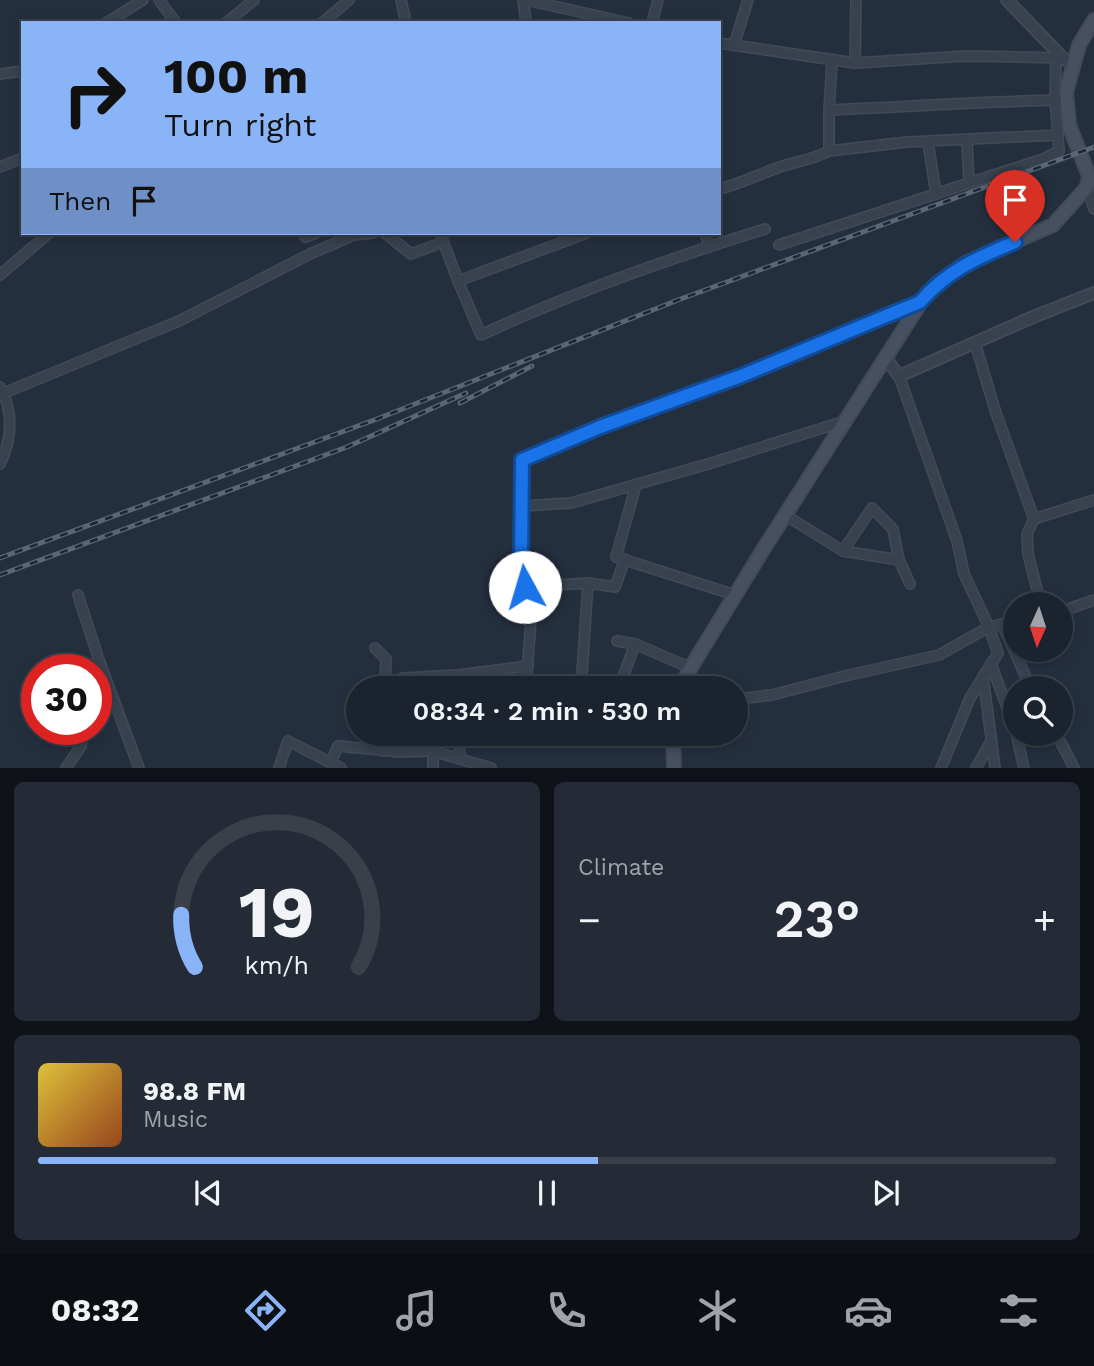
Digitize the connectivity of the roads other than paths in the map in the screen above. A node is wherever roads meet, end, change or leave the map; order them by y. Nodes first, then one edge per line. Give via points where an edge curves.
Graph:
1 (143, 0) edge
2 (159, 0) edge
3 (254, 0) edge
4 (349, 0) edge
5 (401, 0) edge
6 (525, 0) edge
7 (658, 0) edge
8 (748, 0) edge
9 (856, 0) edge
10 (1007, 0) edge
11 (1094, 20) edge
12 (109, 21) edge
13 (175, 21) edge
14 (228, 21) edge
15 (323, 21) edge
16 (406, 21) edge
17 (526, 21) edge
18 (620, 21) edge
19 (653, 21) edge
20 (721, 43) edge
21 (734, 45) junction
22 (1064, 60) junction
23 (832, 61) junction
24 (855, 63) junction
25 (21, 71) edge
26 (0, 74) edge
27 (1061, 100) junction
28 (829, 110) junction
29 (1058, 135) junction
30 (967, 140) junction
31 (928, 142) junction
32 (829, 151) junction
33 (21, 159) edge
34 (0, 167) edge
35 (969, 184) junction
36 (1087, 187) junction
37 (721, 189) edge
38 (936, 194) junction
39 (1094, 209) edge
40 (765, 229) dead end
41 (47, 235) edge
42 (310, 235) edge
43 (354, 235) edge
44 (387, 235) edge
45 (441, 235) edge
46 (706, 235) edge
47 (305, 237) dead end
48 (559, 237) edge
49 (435, 245) dead end
50 (779, 245) dead end
51 (709, 246) junction
52 (0, 275) edge
53 (458, 281) junction
54 (1094, 293) edge
55 (920, 302) junction
56 (975, 343) junction
57 (885, 357) junction
58 (900, 376) junction
59 (2, 390) edge
60 (845, 421) junction
61 (0, 464) edge
62 (636, 485) junction
63 (1094, 500) edge
64 (522, 506) junction
65 (785, 515) junction
66 (1034, 519) junction
67 (843, 551) junction
68 (625, 559) junction
69 (899, 560) junction
70 (588, 583) junction
71 (910, 584) dead end
72 (525, 587) junction
73 (1038, 592) edge
74 (78, 595) dead end
75 (735, 595) junction
76 (1094, 600) edge
77 (1073, 607) edge
78 (1002, 624) joint
79 (989, 627) junction
80 (617, 641) dead end
81 (635, 644) junction
82 (375, 649) dead end
83 (97, 654) edge
84 (991, 664) junction
85 (528, 666) junction
86 (691, 668) junction
87 (458, 675) joint
88 (385, 676) edge
89 (440, 676) edge
90 (527, 676) edge
91 (582, 676) edge
92 (623, 676) edge
93 (687, 676) edge
94 (984, 676) junction
95 (1026, 676) edge
96 (112, 695) edge
97 (1003, 696) edge
98 (748, 698) edge
99 (991, 741) junction
100 (81, 745) edge
101 (383, 746) edge
102 (400, 746) edge
103 (460, 746) edge
104 (673, 746) edge
105 (1019, 746) edge
106 (1063, 746) edge
107 (382, 751) junction
108 (433, 751) junction
109 (400, 752) junction
110 (460, 758) junction
111 (331, 762) junction
112 (66, 768) edge
113 (139, 768) edge
114 (279, 768) edge
115 (341, 768) edge
116 (433, 768) edge
117 (491, 768) edge
118 (674, 768) edge
119 (941, 768) edge
120 (976, 768) edge
121 (995, 768) edge
122 (1024, 768) edge
123 (1074, 768) edge

1 - 12 street
2 - 13 street
3 - 14 street
4 - 15 street
5 - 16 street
6 - 17 street
6 - 18 street
7 - 19 street
8 - 21 street
9 - 24 street
10 - 22 street
11 - 22 main road
20 - 21 street
21 - 23 street
22 - 24 street via 965,56
22 - 27 street
22 - 27 main road via 1066,92
23 - 24 street
23 - 28 street
25 - 26 street
27 - 28 street
27 - 29 street
27 - 36 main road via 1089,176
28 - 32 street
29 - 30 street
29 - 35 street via 1060,148 1055,154
30 - 31 street
30 - 35 street
31 - 32 street
31 - 38 street
32 - 37 street
33 - 34 street
35 - 38 street
36 - 39 street
36 - 55 main road via 1053,225 967,262
38 - 50 street
40 - 51 street
41 - 52 street
42 - 47 street
43 - 59 street via 179,321
44 - 49 street via 411,254
45 - 53 street
46 - 51 street
48 - 53 street
51 - 53 street via 544,306 481,335
54 - 56 street
55 - 57 main road
55 - 64 street via 522,460
56 - 58 street
56 - 66 street
57 - 58 street
57 - 60 main road
58 - 79 street via 964,574
59 - 61 street via 10,416 9,440
60 - 62 street
60 - 65 main road
62 - 64 street via 571,503
62 - 68 street via 616,557
63 - 66 street
64 - 72 street
65 - 67 street
65 - 75 main road
66 - 73 street via 1027,534 1028,554
67 - 69 street
67 - 69 street via 872,508 892,529
68 - 70 street via 615,587
68 - 75 street
69 - 71 street
70 - 72 street
70 - 91 street
72 - 85 street via 531,619
74 - 83 street
75 - 86 main road
76 - 77 street
78 - 79 street
78 - 95 street
79 - 84 street via 998,653
79 - 98 street via 939,655
80 - 81 street
81 - 86 street
81 - 92 street
82 - 88 street via 386,659
84 - 94 street
84 - 97 street
85 - 87 street
85 - 90 street
86 - 93 main road
87 - 89 street
94 - 99 street
94 - 119 street
96 - 113 street
99 - 120 street
99 - 121 street
100 - 112 street
101 - 107 street
102 - 109 street
103 - 110 street
104 - 118 main road
105 - 122 street
106 - 123 street
107 - 109 street
107 - 111 street via 338,746
108 - 109 street
108 - 110 street
108 - 116 street
110 - 117 street
111 - 114 street via 288,741
111 - 115 street

